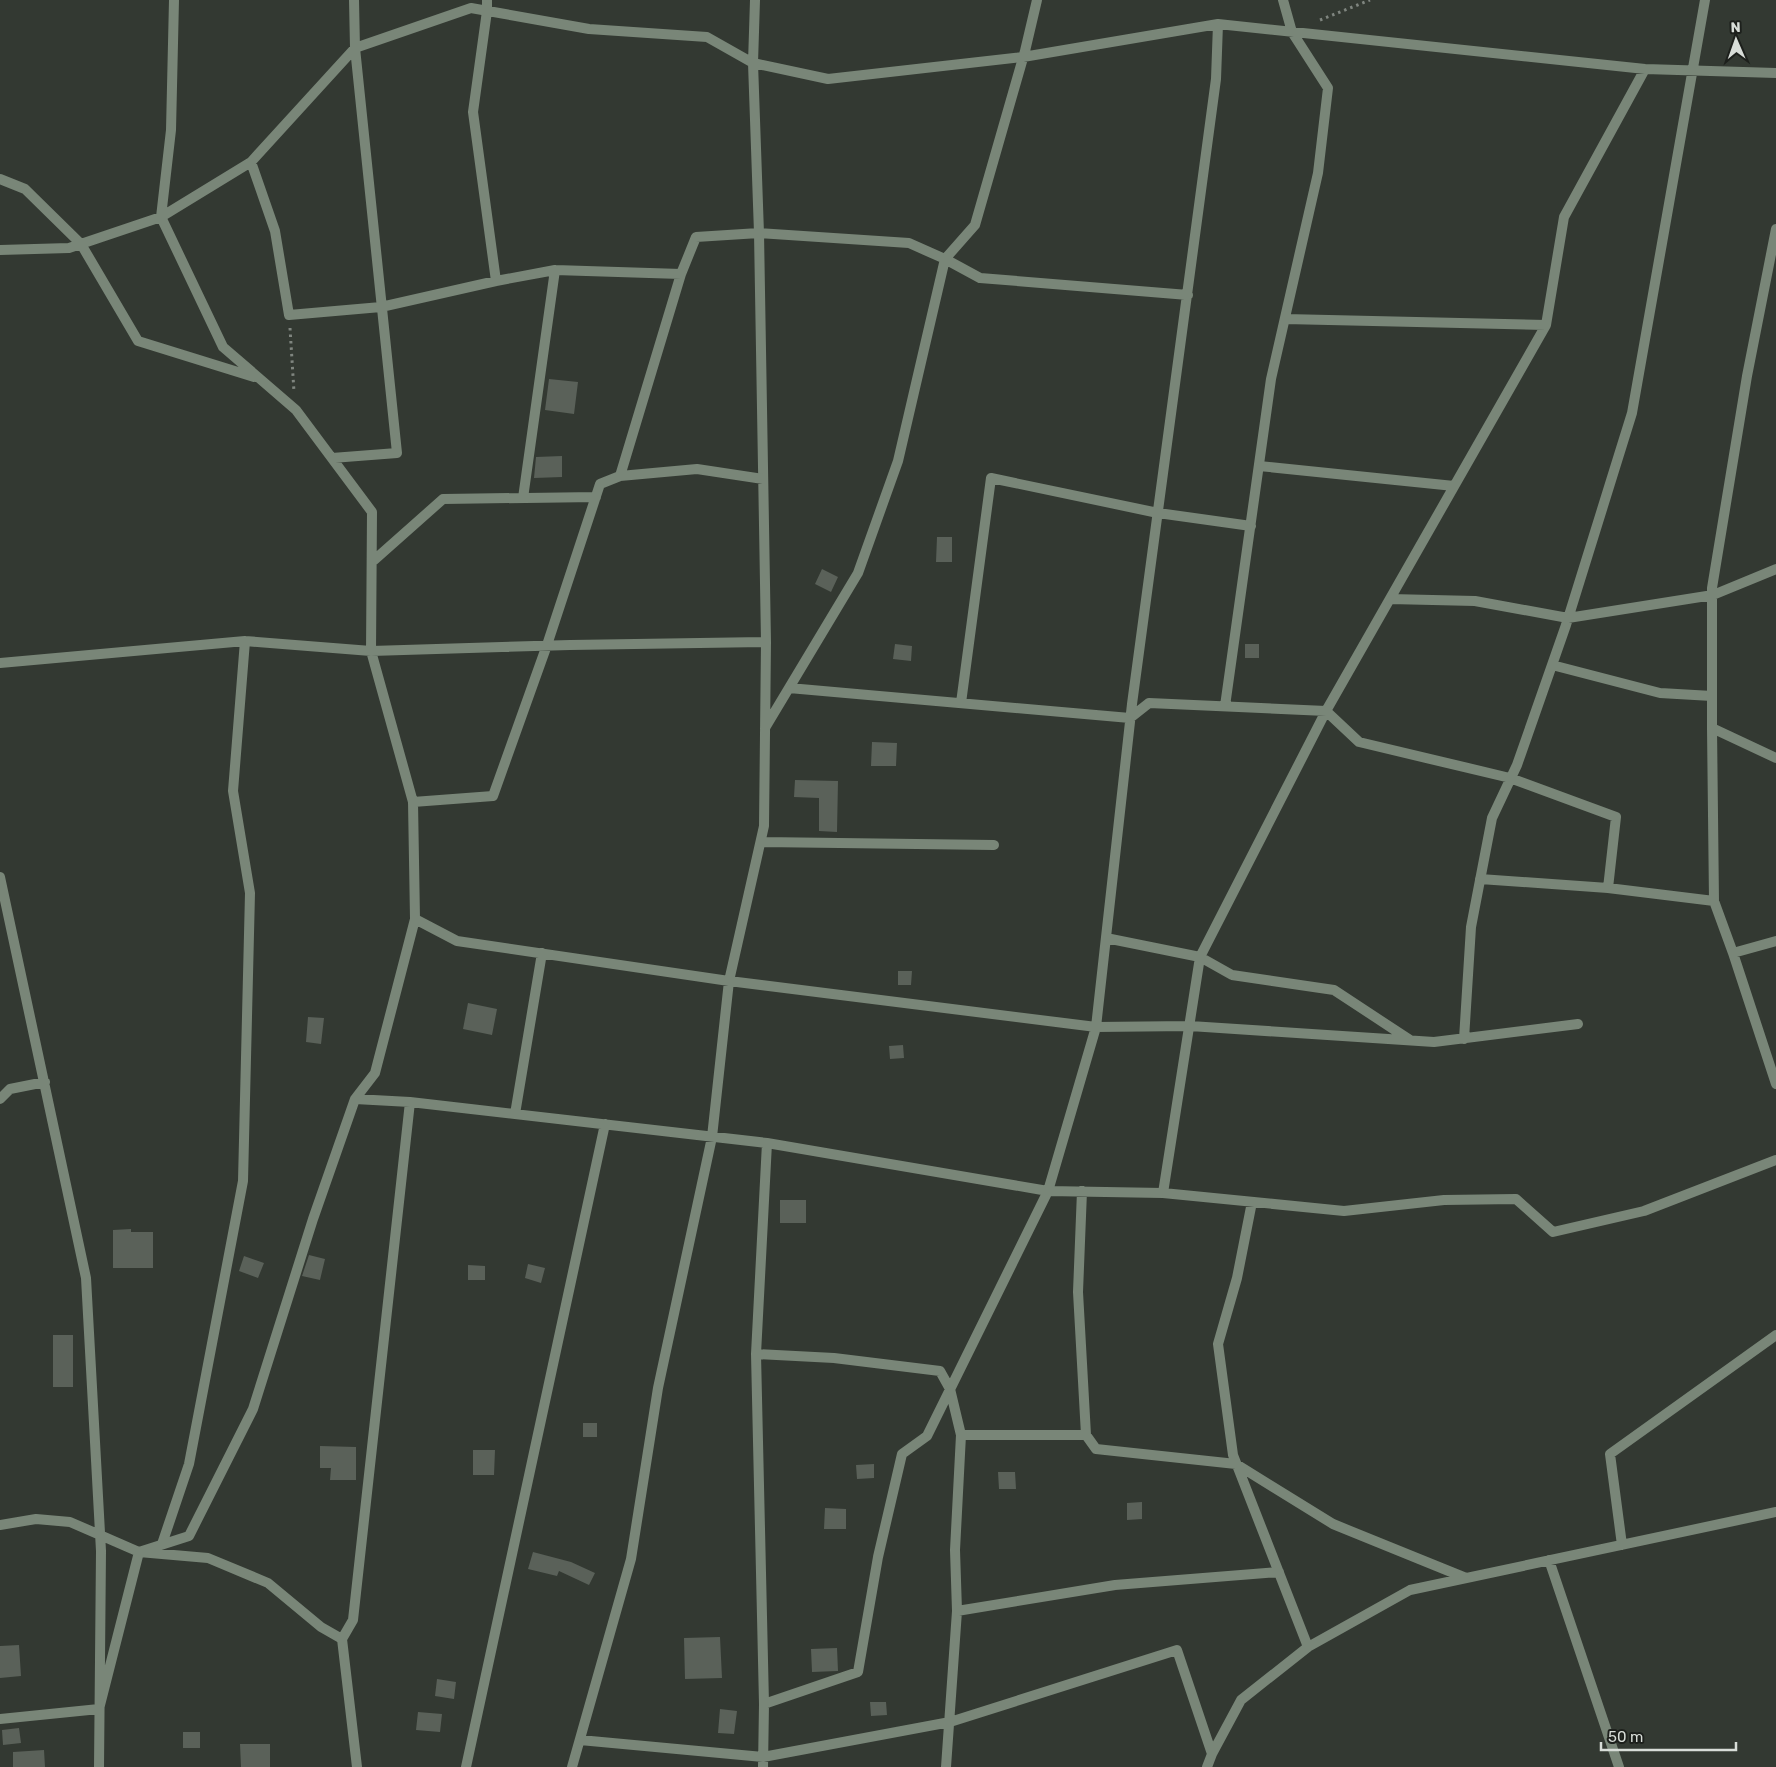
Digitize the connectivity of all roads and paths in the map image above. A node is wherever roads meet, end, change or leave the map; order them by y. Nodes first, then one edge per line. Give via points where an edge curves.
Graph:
1 (174, 0) edge
2 (354, 0) edge
3 (754, 0) edge
4 (1037, 0) edge
5 (1283, 0) edge
6 (1370, 0) edge
7 (1705, 0) edge
8 (487, 5) edge
9 (1318, 21) dead end
10 (1218, 24) junction
11 (1292, 32) junction
12 (355, 48) junction
13 (1023, 57) junction
14 (753, 63) junction
15 (1645, 69) junction
16 (1693, 70) junction
17 (1776, 73) edge
18 (251, 162) junction
19 (0, 179) edge
20 (161, 217) junction
21 (1776, 229) edge
22 (759, 233) junction
23 (81, 244) junction
24 (0, 250) edge
25 (945, 259) junction
26 (555, 270) junction
27 (681, 274) junction
28 (496, 281) junction
29 (1188, 295) junction
30 (381, 306) junction
31 (289, 315) junction
32 (1285, 319) junction
33 (1546, 324) junction
34 (259, 378) junction
35 (296, 410) junction
36 (332, 458) junction
37 (1259, 466) junction
38 (620, 476) junction
39 (763, 479) junction
40 (1454, 486) junction
41 (596, 497) junction
42 (523, 498) junction
43 (1158, 513) junction
44 (1251, 526) junction
45 (372, 562) junction
46 (1776, 568) edge
47 (1713, 595) junction
48 (1390, 599) junction
49 (1568, 618) junction
50 (244, 641) junction
51 (766, 642) junction
52 (546, 645) junction
53 (371, 652) junction
54 (0, 663) edge
55 (1552, 665) junction
56 (789, 688) junction
57 (1712, 696) junction
58 (961, 703) junction
59 (1225, 706) junction
60 (1326, 711) junction
61 (1130, 718) junction
62 (1712, 728) junction
63 (765, 729) junction
64 (1776, 758) edge
65 (1510, 778) junction
66 (413, 802) junction
67 (761, 842) junction
68 (994, 844) dead end
69 (0, 877) edge
70 (1480, 879) junction
71 (1608, 888) junction
72 (2, 898) edge
73 (1714, 902) junction
74 (415, 919) junction
75 (1106, 938) junction
76 (1776, 941) edge
77 (542, 953) junction
78 (1733, 953) junction
79 (1200, 957) junction
80 (729, 980) junction
81 (1578, 1024) dead end
82 (1190, 1026) junction
83 (1096, 1027) junction
84 (1464, 1039) junction
85 (1410, 1041) junction
86 (44, 1082) junction
87 (1776, 1084) edge
88 (0, 1099) edge
89 (355, 1099) junction
90 (410, 1102) junction
91 (515, 1114) junction
92 (605, 1124) junction
93 (712, 1137) junction
94 (768, 1143) junction
95 (1776, 1160) edge
96 (1048, 1190) junction
97 (1082, 1191) junction
98 (1163, 1193) junction
99 (1252, 1202) junction
100 (1776, 1335) edge
101 (756, 1354) junction
102 (950, 1389) junction
103 (961, 1435) junction
104 (1086, 1435) junction
105 (1236, 1464) junction
106 (1776, 1512) edge
107 (0, 1525) edge
108 (100, 1534) junction
109 (162, 1544) junction
110 (1622, 1545) junction
111 (140, 1552) junction
112 (1549, 1560) junction
113 (1279, 1572) junction
114 (1466, 1578) junction
115 (957, 1611) junction
116 (342, 1639) junction
117 (1308, 1647) junction
118 (764, 1704) junction
119 (100, 1709) junction
120 (0, 1719) edge
121 (950, 1722) junction
122 (580, 1740) junction
123 (1212, 1754) junction
124 (763, 1762) edge
125 (99, 1767) edge
126 (358, 1767) edge
127 (466, 1767) edge
128 (572, 1767) edge
129 (946, 1767) edge
130 (1207, 1767) edge
131 (1620, 1767) edge

1 - 20 street via 171,130
2 - 12 street
3 - 14 street
4 - 13 street
5 - 11 street
6 - 9 path
7 - 16 street
8 - 12 street
8 - 14 street via 589,29 707,37
8 - 28 street via 473,112
10 - 11 street
10 - 13 street
10 - 29 street via 1216,79
11 - 15 street
11 - 32 street via 1328,88 1318,173
12 - 18 street
12 - 30 street
13 - 14 street via 828,79
13 - 25 street via 975,225
14 - 22 street
15 - 16 street
15 - 33 street via 1564,217
16 - 17 street
16 - 49 street via 1632,413
18 - 20 street
18 - 31 street via 275,231
19 - 23 street via 25,189
20 - 23 street
20 - 34 street via 223,347
21 - 47 street via 1747,376
22 - 25 street via 909,243
22 - 27 street via 696,237
22 - 39 street
23 - 24 street via 69,248
23 - 34 street via 138,341
25 - 29 street via 980,278
25 - 56 street via 898,461 858,573
26 - 27 street
26 - 28 street
26 - 42 street
27 - 38 street
28 - 30 street
29 - 43 street
30 - 31 street
30 - 36 street via 397,453
31 - 35 path
32 - 33 street
32 - 37 street via 1271,379
33 - 40 street
34 - 35 street
35 - 36 street
36 - 45 street via 372,512
37 - 40 street
37 - 44 street
38 - 39 street via 697,469
38 - 41 street via 600,484
39 - 51 street
40 - 48 street
41 - 42 street
41 - 52 street
42 - 45 street via 444,499
43 - 44 street
43 - 58 street via 991,478
43 - 61 street
44 - 59 street
45 - 53 street
46 - 47 street
47 - 49 street
47 - 57 street
48 - 49 street via 1475,601
48 - 60 street
49 - 55 street
50 - 53 street
50 - 54 street
50 - 109 street via 233,791 250,893 243,1182 189,1464
51 - 52 street
51 - 63 street
52 - 53 street
52 - 66 street via 493,796
53 - 66 street
55 - 57 street via 1660,693
55 - 65 street
56 - 58 street
56 - 63 street
57 - 62 street
58 - 61 street
59 - 60 street
59 - 61 street via 1149,703
60 - 65 street via 1359,742
60 - 79 street
61 - 75 street
62 - 64 street
62 - 73 street
63 - 67 street
65 - 70 street via 1492,818
65 - 71 street via 1616,817
66 - 74 street
67 - 68 street
67 - 80 street
69 - 72 street
70 - 71 street
70 - 84 street via 1471,927
71 - 73 street
72 - 86 street
73 - 78 street
74 - 77 street via 457,941
74 - 89 street via 375,1074
75 - 79 street
75 - 83 street
76 - 78 street
77 - 80 street
77 - 91 street
78 - 87 street
79 - 82 street
79 - 85 street via 1232,975 1334,990
80 - 83 street
80 - 93 street
81 - 84 street
82 - 83 street
82 - 85 street
82 - 98 street
83 - 96 street
84 - 85 street
86 - 88 street via 10,1089
86 - 108 street via 86,1278
89 - 90 street
89 - 109 street via 253,1408 188,1536
90 - 91 street
90 - 116 street via 353,1620
91 - 92 street
92 - 93 street
92 - 127 street
93 - 94 street
93 - 122 street via 658,1388 631,1559
94 - 96 street
94 - 101 street
95 - 99 street via 1644,1211 1553,1232 1516,1199 1444,1200 1344,1211
96 - 97 street
96 - 102 street
97 - 98 street
97 - 104 street via 1078,1292
98 - 99 street
99 - 105 street via 1237,1278 1218,1344
100 - 110 street via 1610,1454
101 - 102 street via 834,1358 940,1371
101 - 118 street
102 - 103 street
102 - 118 street via 927,1436 902,1454 878,1557 858,1672
103 - 104 street
103 - 115 street via 955,1550
104 - 105 street via 1096,1449
105 - 113 street
105 - 114 street via 1333,1524
106 - 110 street
107 - 108 street via 36,1520 70,1522
108 - 111 street
108 - 119 street
109 - 111 street
110 - 112 street
111 - 116 street via 208,1558 268,1583 321,1627
111 - 119 street
112 - 114 street
112 - 131 street
113 - 115 street via 1115,1585
113 - 117 street
114 - 117 street via 1410,1590
115 - 121 street
116 - 126 street
117 - 123 street via 1241,1700
118 - 124 street
119 - 120 street
119 - 125 street
121 - 123 street via 1177,1650
121 - 124 street
121 - 129 street
122 - 124 street
122 - 128 street
123 - 130 street

